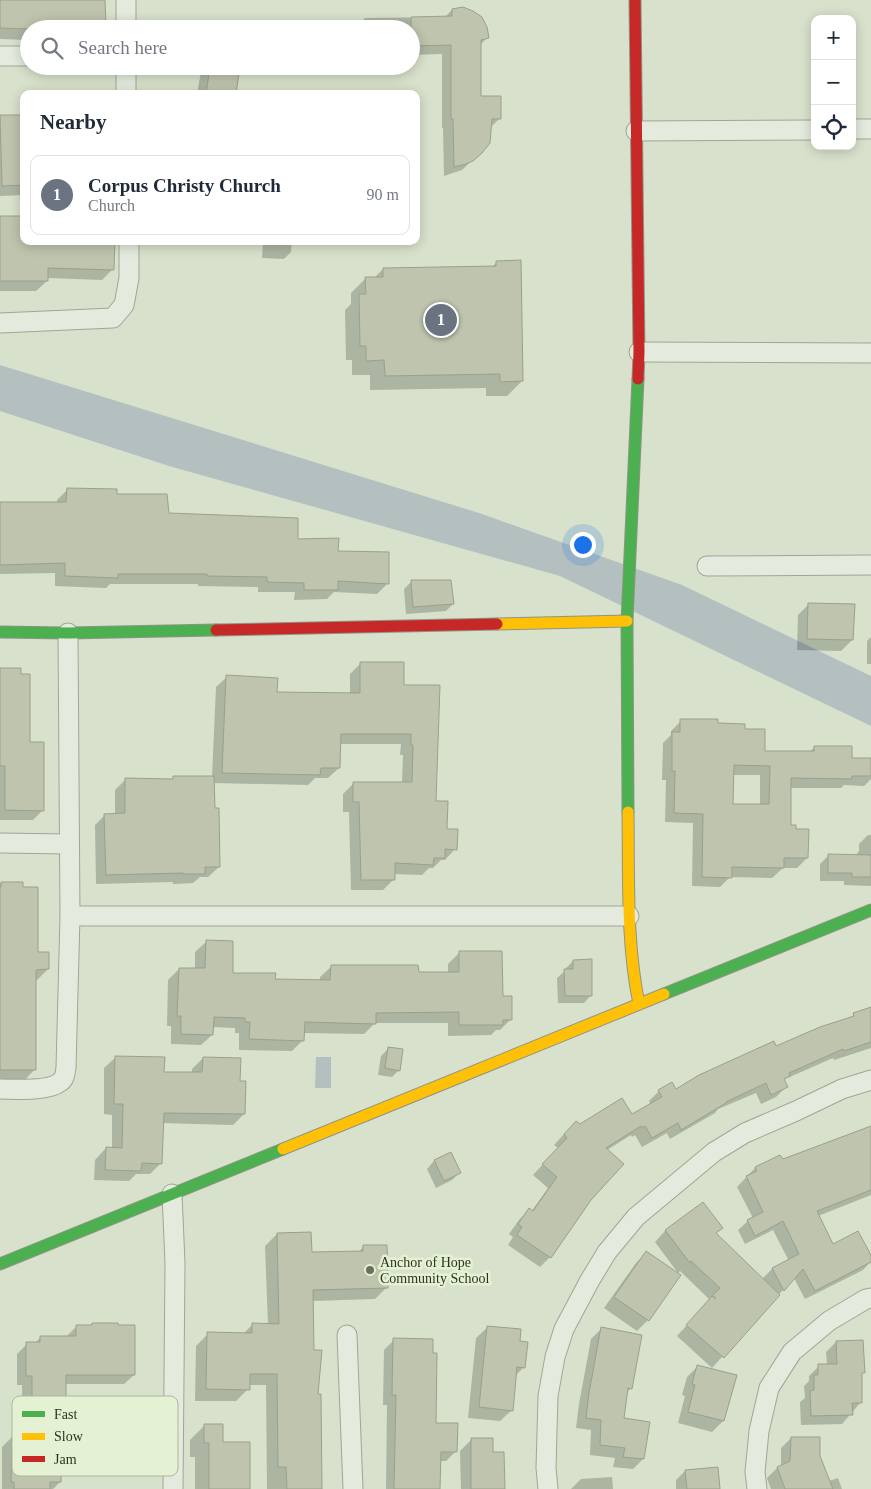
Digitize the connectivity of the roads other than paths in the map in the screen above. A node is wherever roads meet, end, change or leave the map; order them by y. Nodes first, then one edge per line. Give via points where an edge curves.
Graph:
1 (126, 0) edge
2 (635, 0) edge
3 (126, 20) edge
4 (0, 56) edge
5 (20, 56) edge
6 (126, 75) edge
7 (126, 90) edge
8 (856, 129) edge
9 (871, 129) edge
10 (811, 130) edge
11 (636, 131) junction
12 (129, 245) edge
13 (0, 323) edge
14 (639, 352) junction
15 (871, 353) edge
16 (871, 565) edge
17 (707, 566) dead end
18 (628, 618) junction
19 (0, 632) edge
20 (68, 633) junction
21 (0, 843) edge
22 (68, 844) junction
23 (871, 910) edge
24 (70, 916) junction
25 (629, 916) junction
26 (640, 1004) junction
27 (871, 1080) edge
28 (0, 1089) edge
29 (172, 1194) junction
30 (0, 1264) edge
31 (871, 1298) edge
32 (347, 1336) dead end
33 (174, 1396) edge
34 (173, 1476) edge
35 (173, 1489) edge
36 (353, 1489) edge
37 (548, 1489) edge
38 (756, 1489) edge

1 - 3 street
2 - 11 street
4 - 5 street
6 - 7 street
8 - 9 street
10 - 11 street
11 - 14 street
12 - 13 street via 129,278 124,305 113,318
14 - 15 street
14 - 18 street
16 - 17 street
18 - 20 street
18 - 25 street
19 - 20 street
20 - 22 street
21 - 22 street
22 - 24 street
23 - 26 street
24 - 25 street
24 - 28 street via 65,1077 53,1086
25 - 26 street via 634,980
26 - 29 street
27 - 37 street via 842,1089 744,1133 714,1152 636,1217 607,1252 564,1330 555,1357 548,1396
29 - 30 street
29 - 33 street
31 - 38 street via 829,1321 792,1352 769,1388 758,1448
32 - 36 street
34 - 35 street

